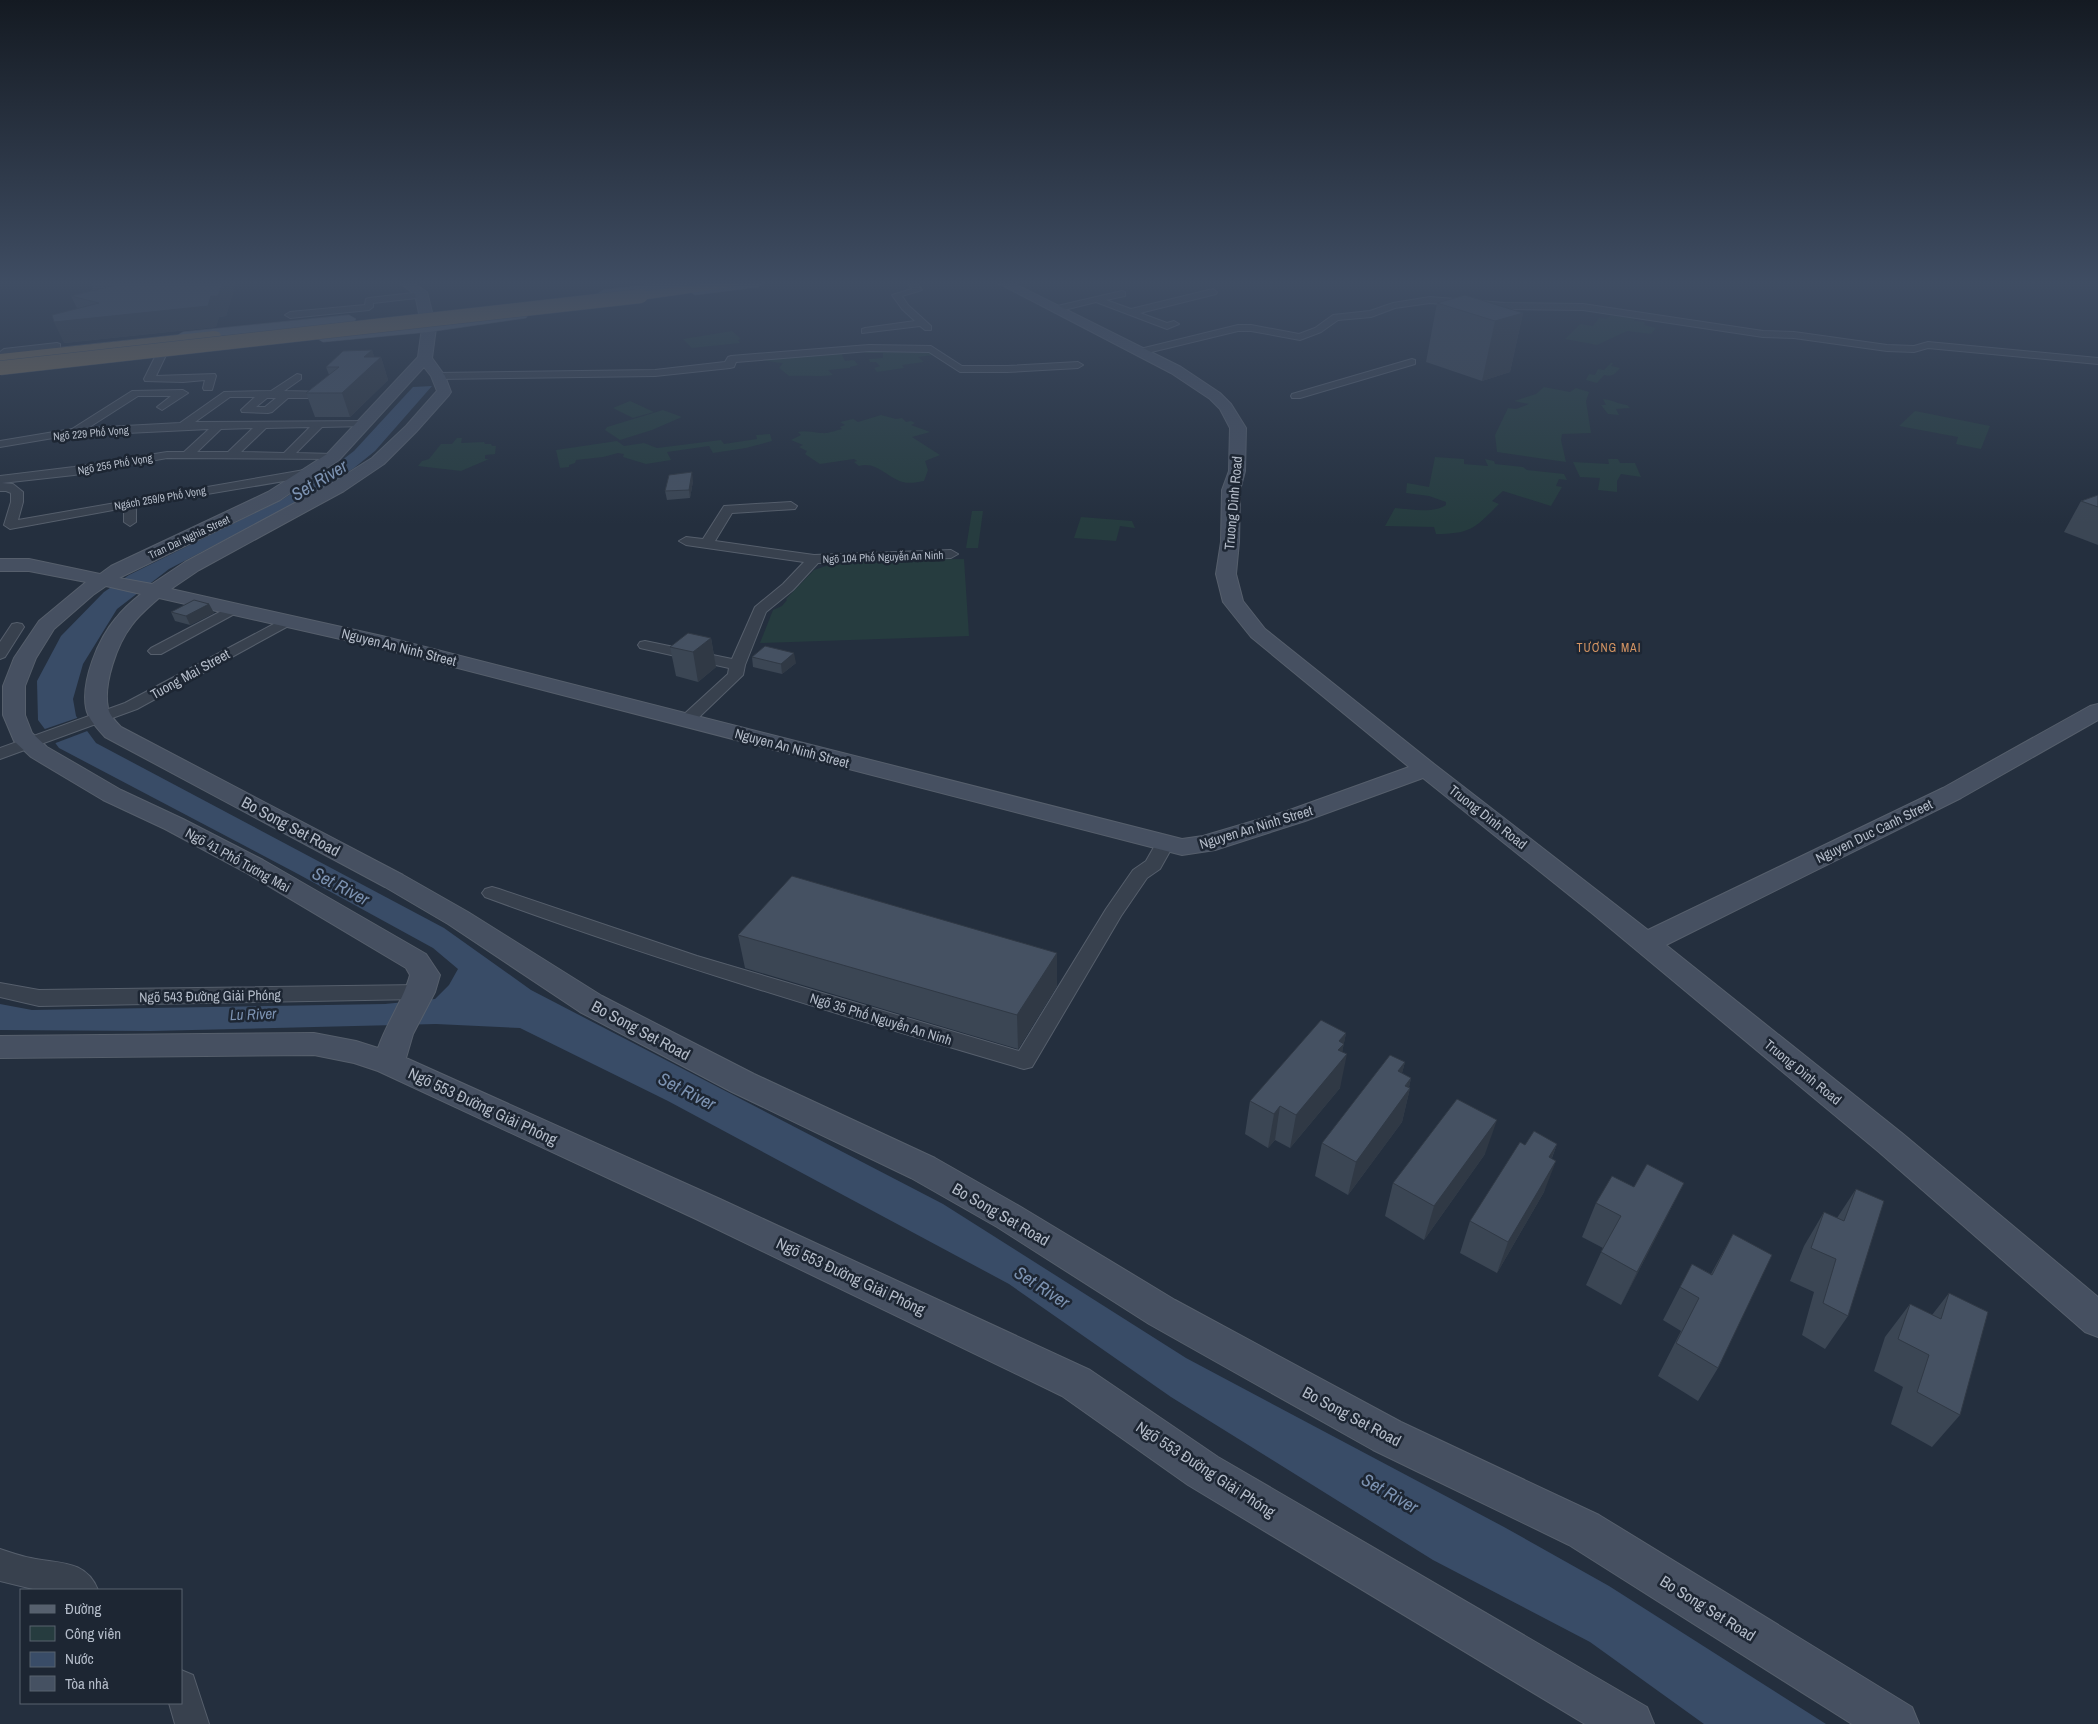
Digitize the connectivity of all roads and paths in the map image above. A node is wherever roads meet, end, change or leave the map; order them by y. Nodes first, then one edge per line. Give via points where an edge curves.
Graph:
1 (157, 363) edge
2 (420, 363) edge
3 (429, 363) edge
4 (730, 363) edge
5 (952, 363) edge
6 (1163, 363) edge
7 (1407, 363) edge
8 (1078, 365) dead end
9 (437, 375) junction
10 (407, 376) junction
11 (297, 377) dead end
12 (167, 379) junction
13 (333, 384) edge
14 (208, 388) dead end
15 (151, 392) junction
16 (270, 394) junction
17 (286, 394) junction
18 (319, 395) junction
19 (1296, 396) dead end
20 (162, 407) dead end
21 (182, 413) dead end
22 (202, 413) junction
23 (366, 422) junction
24 (297, 423) junction
25 (183, 426) junction
26 (262, 426) dead end
27 (317, 426) dead end
28 (217, 427) dead end
29 (74, 433) junction
30 (0, 444) edge
31 (283, 455) junction
32 (186, 456) junction
33 (231, 456) junction
34 (333, 457) junction
35 (254, 462) joint
36 (310, 473) junction
37 (0, 480) edge
38 (260, 481) junction
39 (0, 487) edge
40 (130, 503) junction
41 (791, 506) dead end
42 (130, 522) dead end
43 (10, 525) joint
44 (686, 541) dead end
45 (707, 544) junction
46 (951, 554) dead end
47 (814, 559) junction
48 (0, 565) edge
49 (106, 582) junction
50 (153, 591) junction
51 (233, 609) junction
52 (288, 621) junction
53 (17, 627) dead end
54 (644, 645) dead end
55 (156, 651) dead end
56 (0, 654) edge
57 (24, 658) junction
58 (0, 662) edge
59 (737, 665) junction
60 (7, 686) edge
61 (2098, 711) edge
62 (96, 720) junction
63 (687, 720) junction
64 (36, 742) junction
65 (0, 754) edge
66 (1426, 769) junction
67 (1165, 844) junction
68 (492, 893) dead end
69 (1646, 942) junction
70 (0, 990) edge
71 (420, 992) junction
72 (0, 1047) edge
73 (393, 1049) junction
74 (2098, 1320) edge
75 (0, 1565) edge
76 (81, 1589) edge
77 (182, 1690) edge
78 (192, 1724) edge
79 (1630, 1724) edge
80 (1895, 1724) edge

1 - 12 street via 149,379
2 - 10 street, Tran Dai Nghia Street
3 - 9 street
4 - 9 street via 655,373
5 - 8 street via 960,369
6 - 66 street, Truong Dinh Road via 1215,396 1226,406 1238,428 1226,574 1233,602 1255,630
7 - 19 street
9 - 10 street
9 - 50 street, Tran Dai Nghia Street via 444,392 378,461 338,487 192,566
10 - 23 street, Tran Dai Nghia Street
11 - 16 street
12 - 14 street via 211,376
12 - 15 street
13 - 18 street
15 - 20 street via 183,392
15 - 29 street via 134,394
16 - 17 street
16 - 17 street via 246,410 268,410
16 - 22 street via 228,394
17 - 18 street
18 - 24 street via 330,395
21 - 22 street
22 - 25 street
23 - 24 street, Ngõ 229 Phố Vọng
23 - 34 street, Tran Dai Nghia Street
24 - 25 street, Ngõ 229 Phố Vọng
25 - 29 street, Ngõ 229 Phố Vọng
26 - 33 street
27 - 31 street
28 - 32 street
29 - 30 street, Ngõ 229 Phố Vọng
31 - 33 street, Ngõ 255 Phố Vọng
31 - 34 street, Ngõ 255 Phố Vọng
31 - 35 street
32 - 33 street, Ngõ 255 Phố Vọng
32 - 37 street, Ngõ 255 Phố Vọng
34 - 36 street, Tran Dai Nghia Street
35 - 38 street
36 - 38 street, Ngách 259/9 Phố Vọng
36 - 49 street, Tran Dai Nghia Street via 274,496 118,570
38 - 40 street, Ngách 259/9 Phố Vọng
39 - 43 street via 9,487 16,492 17,502
40 - 42 street
40 - 43 street, Ngách 259/9 Phố Vọng
41 - 45 street via 728,509
44 - 45 street, Ngõ 104 Phố Nguyễn An Ninh
45 - 47 street, Ngõ 104 Phố Nguyễn An Ninh
46 - 47 street, Ngõ 104 Phố Nguyễn An Ninh
47 - 59 street, Ngõ 104 Phố Nguyễn An Ninh via 788,587 760,610
48 - 49 street via 30,566
49 - 50 street, Nguyen An Ninh Street
49 - 57 street, Tran Dai Nghia Street via 69,604 46,625
50 - 51 street, Nguyen An Ninh Street
50 - 62 street, Tran Dai Nghia Street via 123,622 105,653 98,684
51 - 52 street, Nguyen An Ninh Street
51 - 55 street
52 - 62 street, Tuong Mai Street via 146,699
52 - 63 street, Nguyen An Ninh Street
53 - 56 street
54 - 59 street
57 - 58 street
57 - 60 street, Tran Dai Nghia Street
59 - 63 street, Ngõ 104 Phố Nguyễn An Ninh via 736,675
60 - 64 street, Tran Dai Nghia Street via 22,736
61 - 69 street, Nguyen Duc Canh Street via 1952,793
62 - 64 street, Tuong Mai Street
62 - 80 street, Bo Song Set Road via 447,911 591,1004 743,1083 923,1168 1162,1312 1370,1426 1584,1530
63 - 67 street, Nguyen An Ninh Street
64 - 65 street
64 - 71 street, Ngõ 41 Phố Tương Mai via 112,795 254,866 416,961 425,975
66 - 67 street, Nguyen An Ninh Street via 1337,802 1206,844 1182,847
66 - 69 street, Truong Dinh Road
67 - 68 street, Ngõ 35 Phố Nguyễn An Ninh via 1113,914 1024,1061 637,944
69 - 74 street, Truong Dinh Road
70 - 71 street, Ngõ 543 Đường Giải Phóng via 39,998
71 - 73 street
72 - 73 street, Ngõ 553 Đường Giải Phóng via 314,1044 356,1052
73 - 79 street, Ngõ 553 Đường Giải Phóng via 708,1209 1076,1383 1203,1471
75 - 76 street via 32,1574 66,1578
77 - 78 street

